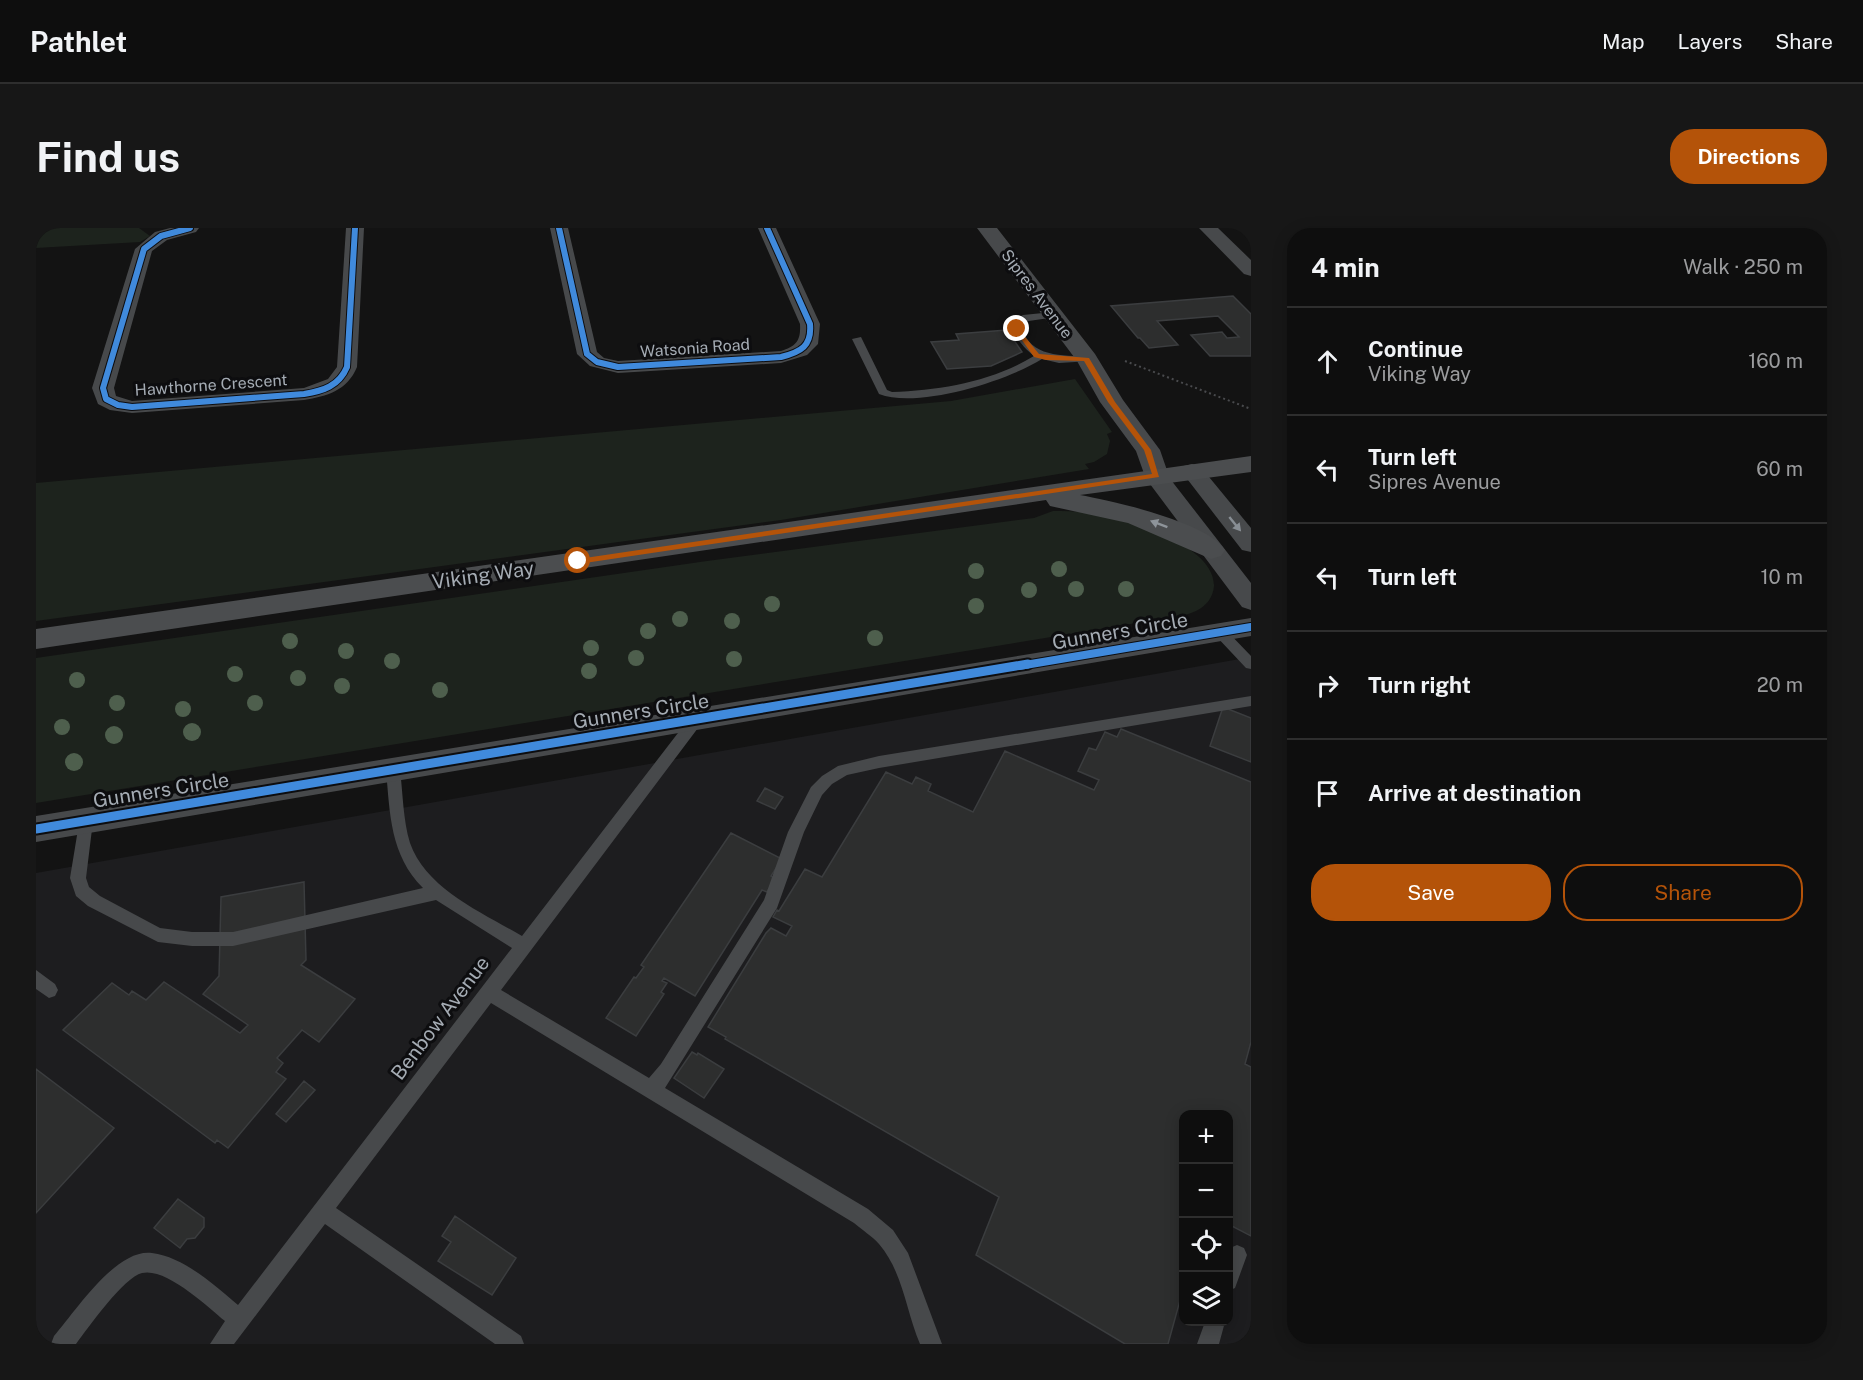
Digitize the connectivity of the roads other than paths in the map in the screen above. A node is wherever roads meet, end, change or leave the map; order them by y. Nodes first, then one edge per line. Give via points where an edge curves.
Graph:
1 (190, 228) edge
2 (355, 228) edge
3 (559, 228) edge
4 (767, 228) edge
5 (987, 228) edge
6 (1208, 228) edge
7 (1251, 270) edge
8 (1053, 315) junction
9 (857, 339) dead end
10 (1040, 356) junction
11 (1087, 360) junction
12 (1148, 450) junction
13 (1251, 464) edge
14 (1192, 471) junction
15 (1156, 476) junction
16 (1024, 495) junction
17 (1251, 544) edge
18 (1211, 550) junction
19 (1244, 593) edge
20 (1251, 627) edge
21 (1220, 632) junction
22 (36, 639) edge
23 (1142, 645) junction
24 (1251, 664) edge
25 (1251, 700) edge
26 (696, 720) junction
27 (393, 770) junction
28 (85, 821) junction
29 (36, 829) edge
30 (438, 892) junction
31 (524, 945) junction
32 (489, 992) junction
33 (652, 1089) junction
34 (322, 1210) junction
35 (1237, 1255) dead end
36 (1231, 1272) edge
37 (239, 1319) junction
38 (1214, 1326) edge
39 (62, 1344) edge
40 (221, 1344) edge
41 (513, 1344) edge
42 (931, 1344) edge
43 (1208, 1344) edge

1 - 2 street, Hawthorne Crescent via 161,236 144,249 103,388 106,399 118,405 304,394 340,380 347,367
3 - 4 street, Watsonia Road via 587,354 597,362 618,367 781,357 798,353 808,345 810,324
5 - 8 street, Sipres Avenue
6 - 7 street
8 - 10 lane via 1017,321 1017,329 1031,351
8 - 11 street, Sipres Avenue
9 - 10 lane via 883,392 891,395 959,387 1020,368
10 - 11 lane
11 - 12 street, Sipres Avenue
12 - 14 street, Sipres Avenue
12 - 15 street, Sipres Avenue
13 - 14 main road, Viking Way
14 - 15 main road, Viking Way
14 -> 17 street, Sipres Avenue
15 - 16 main road, Viking Way
15 - 18 street, Sipres Avenue
18 -> 16 main road via 1178,531 1138,516
16 - 22 main road, Viking Way
18 - 19 street, Sipres Avenue
19 - 23 street via 1221,612
20 - 21 street, Gunners Circle
21 - 23 street, Gunners Circle
21 - 24 lane
23 - 26 street, Gunners Circle
25 - 33 lane via 879,762 843,770 827,780 816,791 796,832 771,903
26 - 27 street, Gunners Circle
26 - 31 lane, Benbow Avenue
27 - 28 street, Gunners Circle
27 - 30 lane via 406,853
28 - 29 street, Gunners Circle
28 - 30 lane via 78,878 82,891 158,935 233,939
30 - 31 lane
31 - 32 lane, Benbow Avenue
32 - 33 lane
32 - 34 lane, Benbow Avenue
33 - 42 lane via 861,1216 887,1238 899,1257
34 - 37 lane, Benbow Avenue
34 - 41 lane
35 - 36 lane
37 - 39 lane via 175,1271 159,1264 142,1263 107,1290
37 - 40 lane, Benbow Avenue
38 - 43 lane

